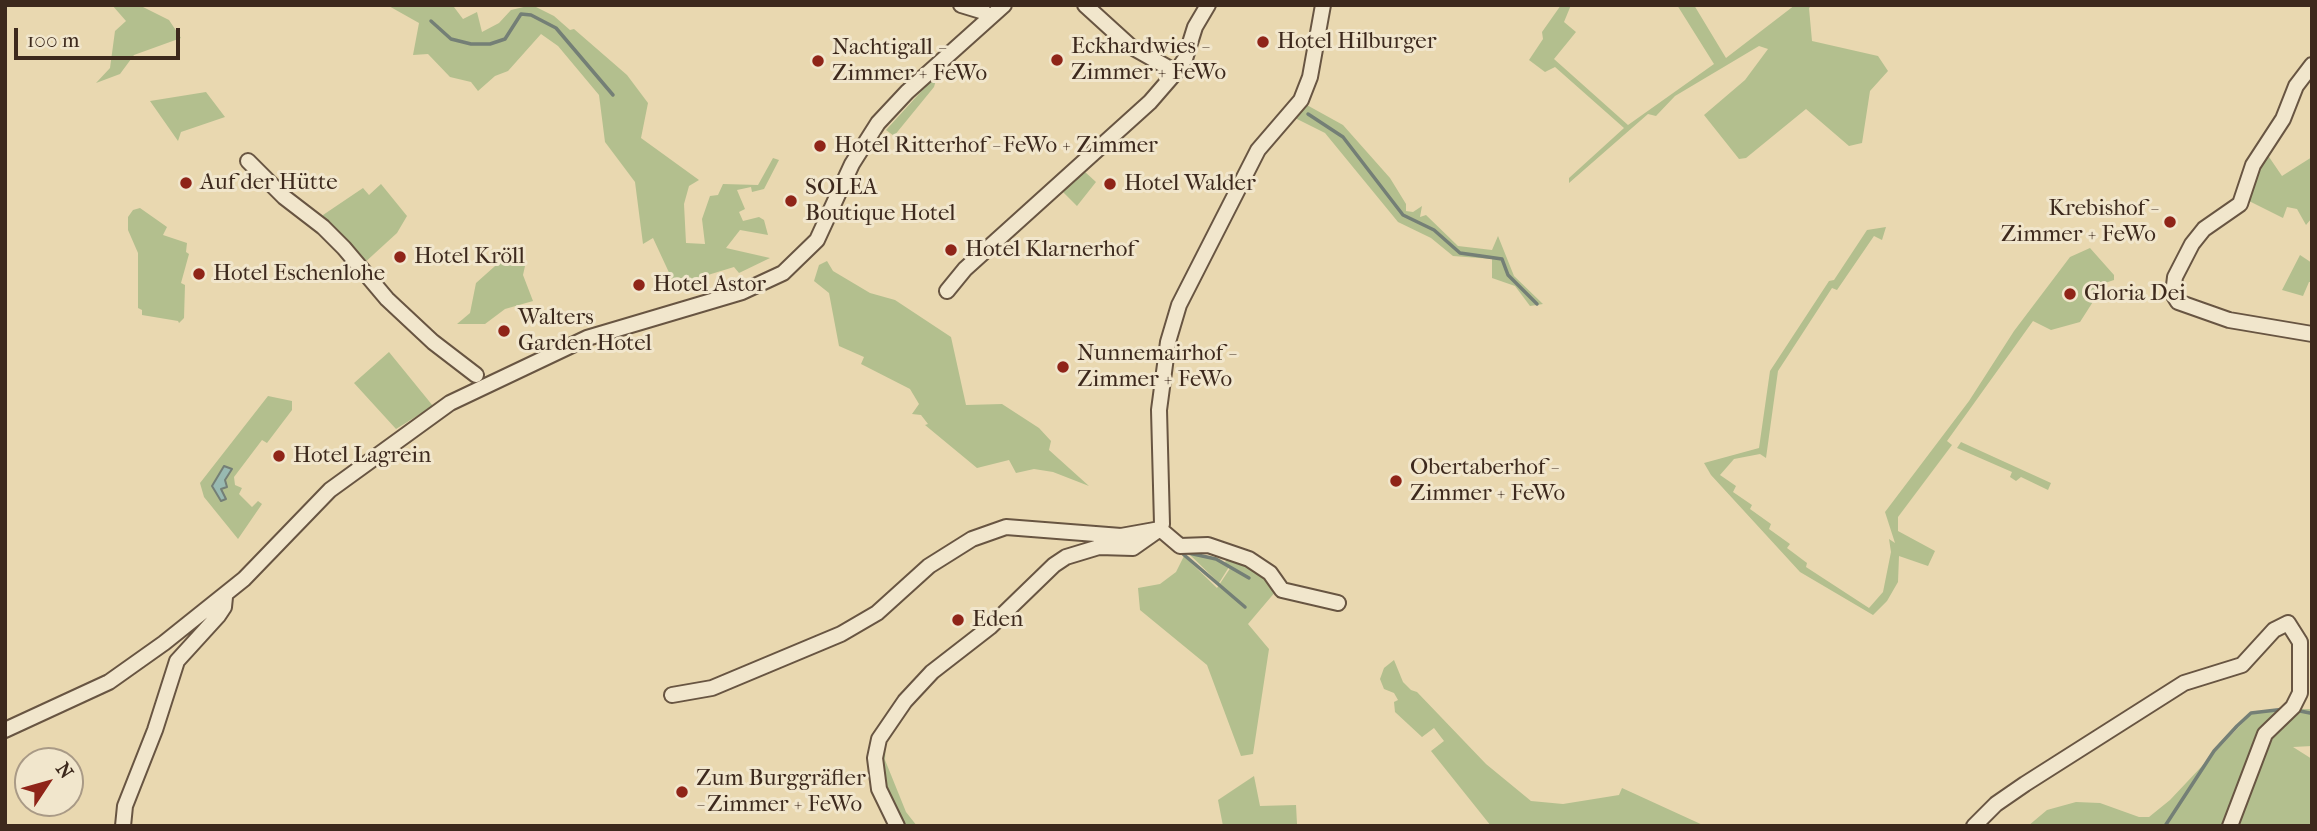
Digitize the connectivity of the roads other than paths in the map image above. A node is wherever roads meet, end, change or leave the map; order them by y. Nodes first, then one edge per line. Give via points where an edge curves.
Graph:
1 (961, 5) edge
2 (1004, 5) edge
3 (1085, 5) edge
4 (1208, 5) edge
5 (1323, 5) edge
6 (989, 17) junction
7 (2312, 65) edge
8 (1176, 72) junction
9 (248, 161) dead end
10 (947, 291) dead end
11 (2312, 334) edge
12 (476, 375) dead end
13 (1160, 529) junction
14 (225, 596) junction
15 (1338, 603) dead end
16 (672, 695) dead end
17 (5, 730) edge
18 (123, 826) edge
19 (897, 826) edge
20 (1974, 826) edge
21 (2230, 826) edge

1 - 6 street
2 - 6 street
3 - 8 street via 1129,46
4 - 8 street
5 - 13 street via 1310,77 1301,100 1258,150 1178,305 1159,410
6 - 14 street via 878,123 852,164 817,240 795,264 742,292 587,338 450,403 330,490
7 - 11 street via 2253,165 2240,204 2198,234 2178,271 2174,294 2178,302 2230,320
8 - 10 street via 1150,102 965,269
9 - 12 street via 323,227 396,308
13 - 15 street via 1180,546 1208,545 1249,559 1270,573 1283,590
13 - 16 street via 1121,536 1006,527 972,539 929,566 877,613 841,634 712,688
13 - 19 street via 1133,548 1100,547 1054,565 905,701 879,739 875,758 879,789
14 - 17 street via 109,682
14 - 18 street via 218,616 177,661 125,806
20 - 21 street via 2005,798 2183,683 2242,665 2274,630 2288,623 2300,642 2300,693 2293,707 2265,734

